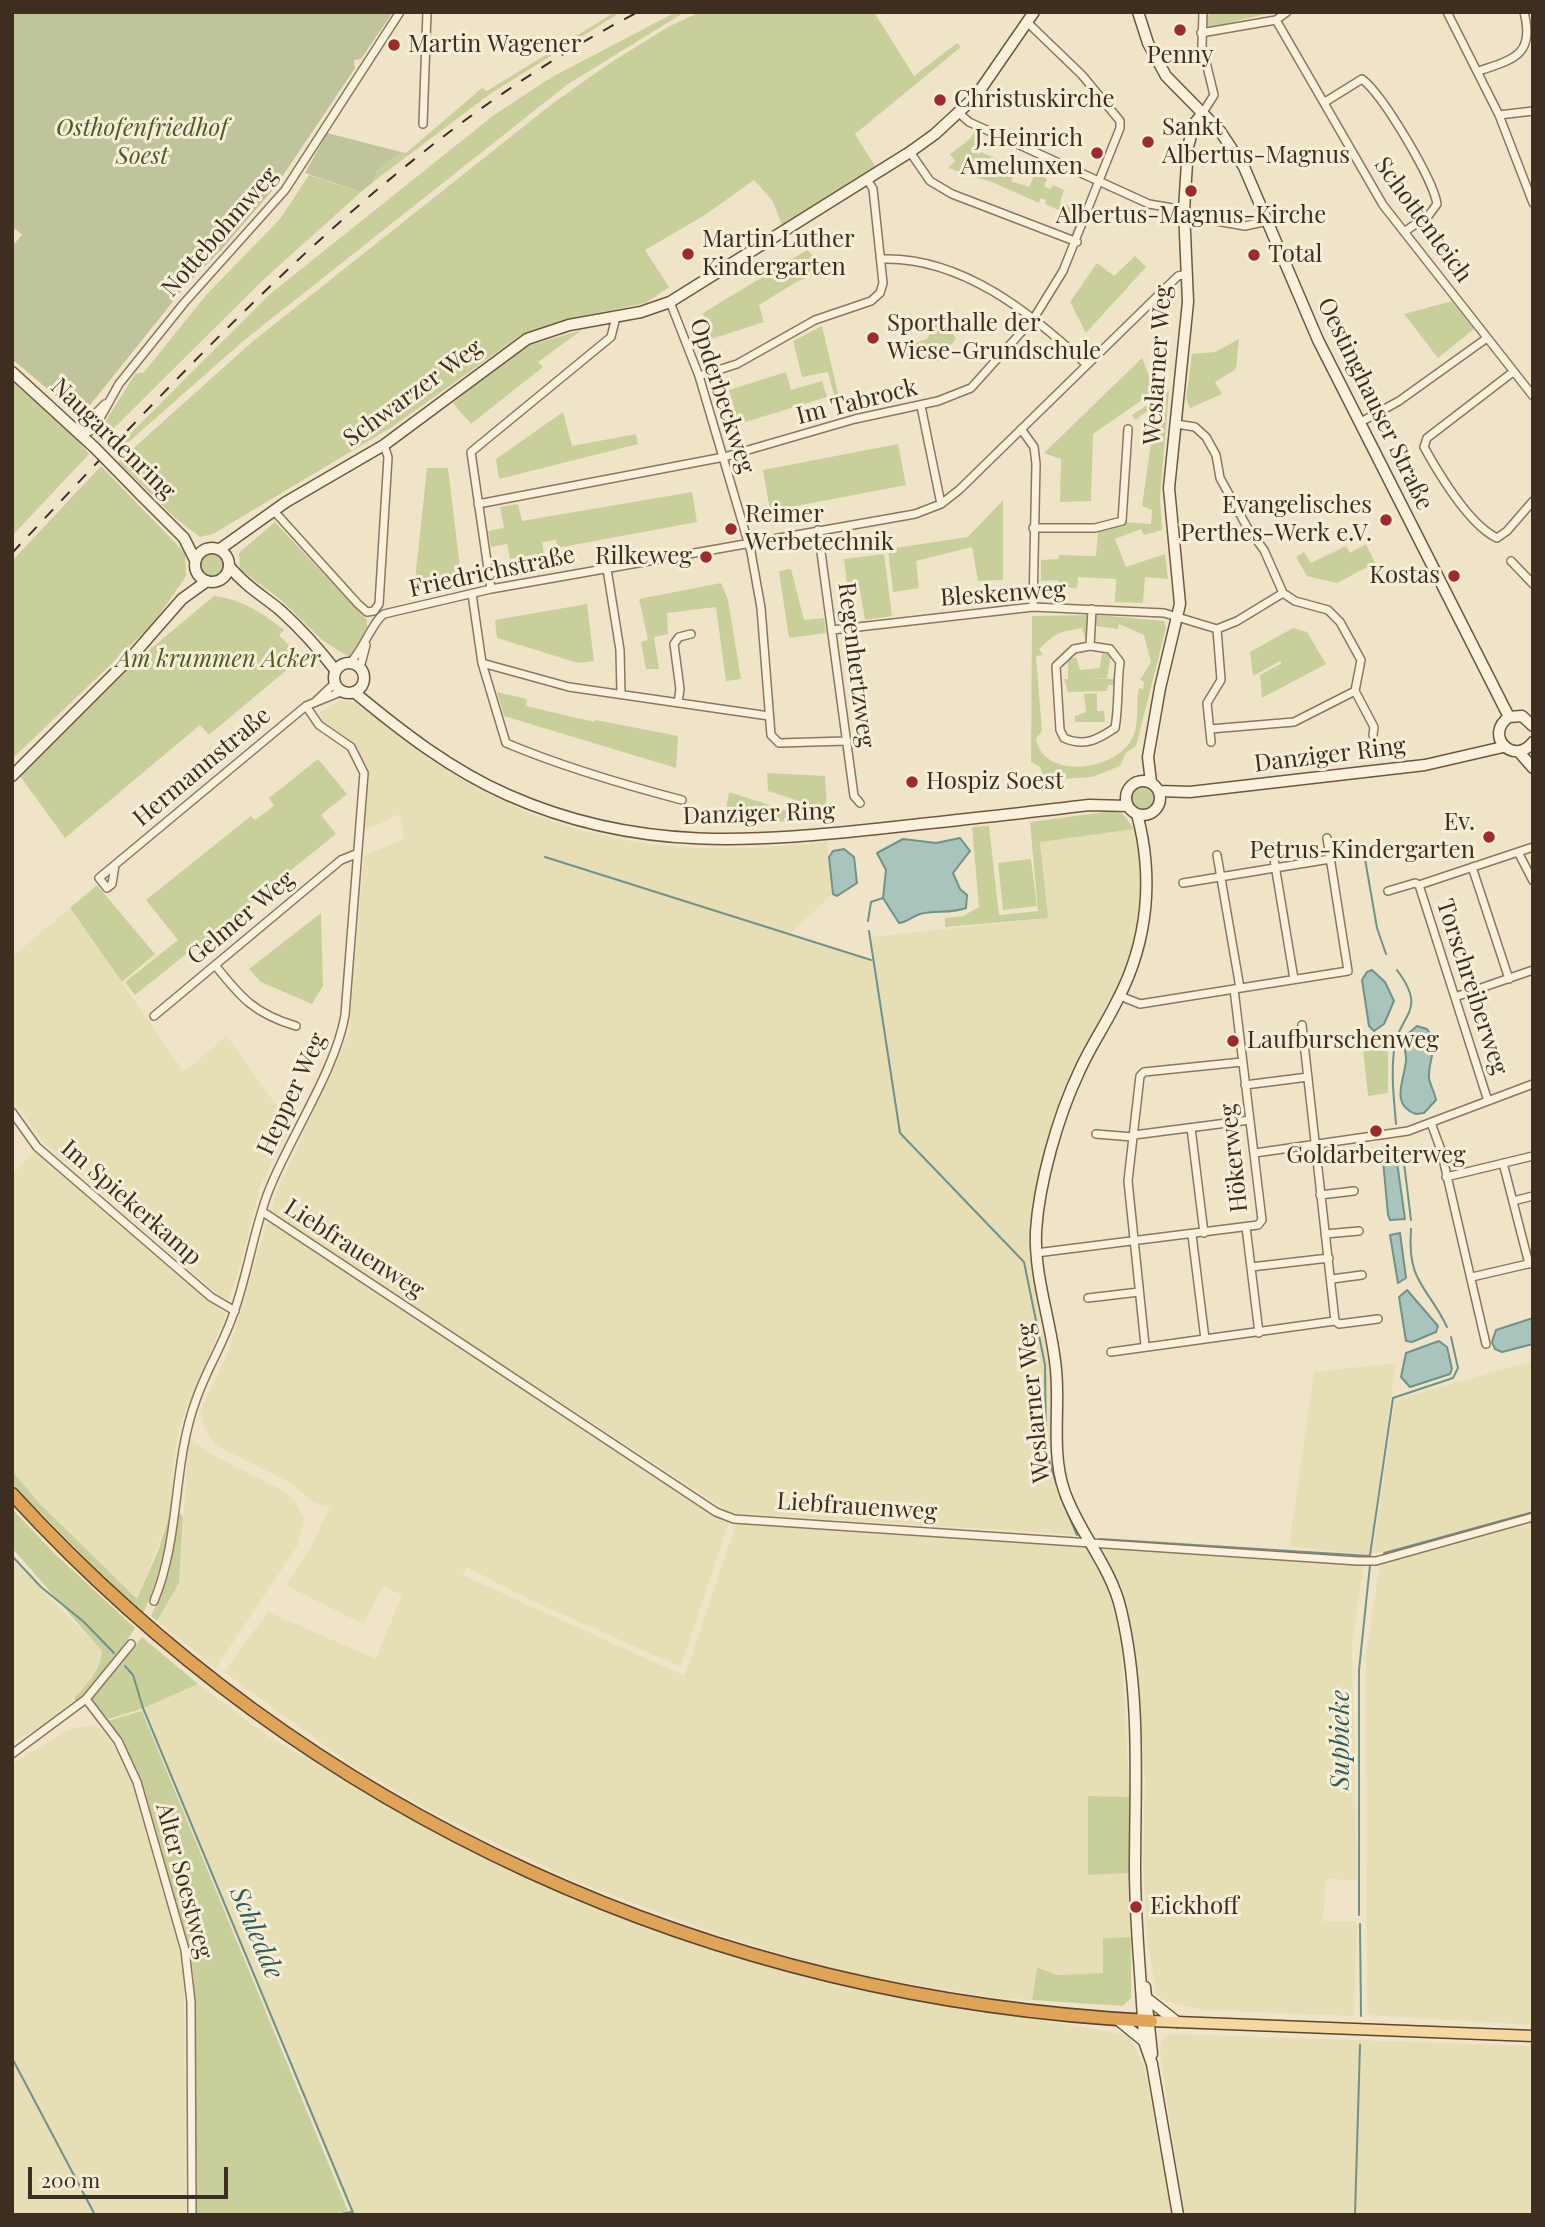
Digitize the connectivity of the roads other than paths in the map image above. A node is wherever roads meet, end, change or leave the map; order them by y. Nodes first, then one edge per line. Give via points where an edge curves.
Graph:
1 (400, 12) edge
2 (427, 12) edge
3 (1034, 12) edge
4 (1138, 12) edge
5 (1203, 12) edge
6 (1287, 12) edge
7 (1447, 12) edge
8 (1524, 12) edge
9 (1276, 20) junction
10 (1027, 22) junction
11 (1201, 33) junction
12 (1479, 71) junction
13 (1325, 102) junction
14 (1533, 111) edge
15 (959, 113) junction
16 (1202, 114) junction
17 (1499, 115) junction
18 (423, 124) dead end
19 (910, 152) junction
20 (867, 179) junction
21 (1101, 181) junction
22 (1533, 204) edge
23 (1188, 213) junction
24 (1268, 221) junction
25 (1404, 232) junction
26 (1077, 242) junction
27 (881, 259) junction
28 (1186, 274) junction
29 (670, 302) junction
30 (616, 317) junction
31 (1034, 318) junction
32 (1487, 338) junction
33 (1086, 364) junction
34 (12, 372) edge
35 (1513, 372) junction
36 (699, 376) junction
37 (1533, 396) edge
38 (921, 406) junction
39 (1359, 423) junction
40 (1176, 425) junction
41 (1021, 429) junction
42 (1128, 429) dead end
43 (81, 436) junction
44 (384, 444) junction
45 (724, 457) junction
46 (1533, 501) edge
47 (478, 504) junction
48 (941, 504) junction
49 (274, 512) junction
50 (1033, 528) junction
51 (818, 530) junction
52 (246, 532) junction
53 (184, 538) junction
54 (747, 543) junction
55 (204, 549) junction
56 (220, 549) junction
57 (195, 560) junction
58 (1511, 561) dead end
59 (230, 563) junction
60 (607, 569) junction
61 (197, 573) junction
62 (221, 580) junction
63 (207, 581) junction
64 (1533, 583) edge
65 (246, 586) junction
66 (491, 589) junction
67 (1283, 593) junction
68 (472, 594) junction
69 (182, 599) junction
70 (1033, 607) junction
71 (1092, 609) junction
72 (377, 614) junction
73 (1177, 620) junction
74 (1217, 629) junction
75 (832, 630) junction
76 (691, 634) dead end
77 (1090, 646) junction
78 (482, 663) junction
79 (348, 677) junction
80 (1355, 691) junction
81 (621, 694) junction
82 (678, 703) junction
83 (306, 706) junction
84 (769, 716) junction
85 (1508, 717) junction
86 (1531, 721) edge
87 (1210, 729) junction
88 (1373, 735) dead end
89 (846, 741) junction
90 (1501, 741) junction
91 (1210, 742) dead end
92 (1527, 747) edge
93 (1148, 757) junction
94 (1533, 759) edge
95 (1533, 768) edge
96 (12, 776) edge
97 (1137, 782) junction
98 (1151, 782) junction
99 (1127, 793) junction
100 (1160, 797) junction
101 (682, 800) dead end
102 (860, 803) dead end
103 (1089, 805) junction
104 (1128, 806) junction
105 (1143, 814) junction
106 (1327, 838) dead end
107 (1272, 847) dead end
108 (1533, 847) edge
109 (1518, 852) junction
110 (356, 854) junction
111 (1217, 855) dead end
112 (1330, 859) junction
113 (115, 865) dead end
114 (1472, 867) junction
115 (1276, 868) junction
116 (1221, 877) junction
117 (1533, 881) edge
118 (1183, 883) dead end
119 (1419, 885) junction
120 (1388, 891) dead end
121 (215, 965) junction
122 (1533, 971) edge
123 (1294, 979) junction
124 (1509, 979) junction
125 (1237, 988) junction
126 (1120, 996) junction
127 (1455, 997) junction
128 (154, 1016) dead end
129 (1303, 1025) dead end
130 (296, 1026) dead end
131 (1242, 1062) junction
132 (1308, 1077) junction
133 (1533, 1084) edge
134 (1245, 1085) junction
135 (1488, 1101) junction
136 (12, 1112) edge
137 (1250, 1120) junction
138 (1431, 1123) junction
139 (1191, 1128) junction
140 (1096, 1134) dead end
141 (1134, 1136) junction
142 (1313, 1144) junction
143 (1255, 1153) junction
144 (1533, 1156) edge
145 (1503, 1163) junction
146 (1446, 1177) junction
147 (1354, 1191) dead end
148 (1320, 1195) junction
149 (1533, 1196) edge
150 (1513, 1201) junction
151 (263, 1212) junction
152 (1246, 1227) junction
153 (1359, 1231) dead end
154 (1204, 1233) junction
155 (1325, 1234) junction
156 (1192, 1235) junction
157 (1135, 1241) junction
158 (1037, 1253) junction
159 (1329, 1258) junction
160 (1531, 1264) edge
161 (1251, 1267) junction
162 (1362, 1275) dead end
163 (1472, 1277) junction
164 (1332, 1279) junction
165 (1139, 1292) junction
166 (1088, 1298) dead end
167 (235, 1311) junction
168 (1378, 1320) dead end
169 (1335, 1321) junction
170 (1259, 1333) junction
171 (1205, 1339) junction
172 (1486, 1344) dead end
173 (1145, 1345) junction
174 (1111, 1352) dead end
175 (12, 1494) edge
176 (1533, 1517) edge
177 (1091, 1544) junction
178 (154, 1601) dead end
179 (131, 1644) dead end
180 (86, 1699) junction
181 (12, 1754) edge
182 (1141, 1970) junction
183 (1149, 1999) junction
184 (1117, 2019) junction
185 (1147, 2021) junction
186 (1177, 2022) junction
187 (1533, 2036) edge
188 (1144, 2041) junction
189 (1152, 2064) junction
190 (191, 2215) edge
191 (1178, 2215) edge

1 - 43 street, Nottebohmweg via 285,190 184,303 108,401 94,429
2 - 18 street
3 - 10 main road, Schwarzer Weg
4 - 16 main road, Oestinghauser Straße via 1166,76
5 - 11 street
6 - 9 street
7 - 12 street
8 - 12 street via 1529,32 1526,47
9 - 11 street
9 - 13 street, Schottenteich
10 - 15 main road, Schwarzer Weg via 998,68
10 - 21 street, Im Tabrock via 1082,75 1120,121
11 - 16 street via 1214,89
12 - 17 street
13 - 25 street, Schottenteich via 1376,193
13 - 25 street via 1362,79 1375,89 1399,127 1434,189 1437,204
14 - 17 street
15 - 19 main road, Schwarzer Weg
15 - 21 street via 969,122
16 - 23 main road, Weslarner Weg via 1190,134
16 - 24 main road, Oestinghauser Straße via 1237,153
17 - 22 street
19 - 20 main road, Schwarzer Weg
19 - 26 street via 930,181 952,194
20 - 27 street via 873,189
20 - 29 main road, Schwarzer Weg
21 - 23 street via 1149,204
21 - 26 street, Im Tabrock
23 - 24 street via 1245,226
23 - 28 main road, Weslarner Weg
24 - 39 main road, Oestinghauser Straße
25 - 32 street, Schottenteich
26 - 31 street, Im Tabrock
27 - 31 street via 929,263 958,273
27 - 36 street via 883,282 871,301 824,316 737,364
28 - 33 street, Friedrichstraße via 1178,276
28 - 40 main road, Weslarner Weg via 1188,302
29 - 30 main road, Schwarzer Weg
29 - 36 street, Opderbeckweg
30 - 44 main road, Schwarzer Weg via 569,325 527,339
30 - 47 street via 611,337 475,446 471,459
31 - 33 street
31 - 38 street, Im Tabrock via 971,388
32 - 35 street, Schottenteich
32 - 39 street via 1399,401
33 - 41 street, Friedrichstraße
34 - 43 main road, Naugardenring
35 - 37 street, Schottenteich
35 - 46 street via 1427,438 1424,447 1453,494 1487,533 1497,538
36 - 45 street, Opderbeckweg
38 - 45 street, Im Tabrock via 855,419
38 - 48 street
39 - 85 main road, Oestinghauser Straße
40 - 67 street via 1195,428 1211,445 1220,478 1264,550
40 - 73 main road, Weslarner Weg via 1169,488 1180,592
41 - 48 street, Friedrichstraße
41 - 50 street via 1034,447
42 - 50 street via 1122,521 1096,528
43 - 53 main road, Naugardenring, bridge
44 - 49 main road, Schwarzer Weg
44 - 72 street via 388,470
45 - 47 street, Im Tabrock
45 - 54 street, Opderbeckweg
47 - 66 street
48 - 51 street, Friedrichstraße via 915,514
49 - 52 main road, Schwarzer Weg
49 - 72 street via 358,604
50 - 70 street
51 - 54 street, Friedrichstraße
51 - 75 street, Regenhertzweg
52 - 56 main road, Schwarzer Weg
52 - 59 main road, Schwarzer Weg
53 - 55 main road, Naugardenring
53 - 57 main road, Naugardenring
54 - 60 street, Friedrichstraße
54 - 84 street via 761,608
55 - 56 main road
55 - 57 main road
56 - 59 main road
57 - 61 main road
58 - 64 street
59 - 62 main road
59 - 65 main road, Danziger Ring
60 - 66 street, Friedrichstraße
60 - 81 street via 620,650
61 - 63 main road
61 - 69 main road
62 - 63 main road
62 - 65 main road, Danziger Ring
63 - 69 main road
65 - 79 main road, Danziger Ring via 283,613
66 - 68 street, Friedrichstraße
67 - 74 street
67 - 80 street via 1294,601 1328,610 1340,622 1361,660
68 - 72 street, Friedrichstraße
68 - 78 street
69 - 96 main road
70 - 71 street, Bleskenweg
70 - 75 street, Bleskenweg
71 - 73 street, Bleskenweg via 1164,613
71 - 77 street
72 - 79 street
73 - 74 street, Bleskenweg
73 - 93 main road, Weslarner Weg
74 - 87 street via 1222,680 1207,703
75 - 89 street, Regenhertzweg
76 - 82 street via 674,644
77 - 77 street via 1074,649 1056,666 1060,730 1072,741 1093,742 1115,728 1120,662 1110,649
78 - 81 street via 569,687
78 - 101 street via 506,743 610,782
79 - 83 street, Hermannstraße
79 - 103 main road, Danziger Ring via 378,709 430,751 507,795 590,824 635,834 754,840
80 - 87 street via 1294,722
80 - 88 street via 1374,727
81 - 82 street
82 - 84 street
83 - 110 street, Hepper Weg via 319,725 351,747 363,768
83 - 113 street, Hermannstraße
84 - 89 street via 771,735 779,743
85 - 86 main road
85 - 90 main road via 1500,725
87 - 91 street
89 - 102 street, Regenhertzweg via 854,796
90 - 92 main road
90 - 100 main road, Danziger Ring via 1473,754 1425,765
92 - 94 main road
92 - 95 main road
93 - 97 main road, Weslarner Weg
93 - 98 main road, Weslarner Weg
97 - 98 main road
97 - 99 main road
98 - 100 main road
99 - 103 main road, Danziger Ring
99 - 104 main road
100 - 105 main road
103 - 104 main road, Danziger Ring
104 - 105 main road
105 - 126 main road, Weslarner Weg via 1146,908
106 - 112 street
107 - 115 street
108 - 109 street, Torschreiberweg
109 - 114 street, Torschreiberweg
109 - 117 street
110 - 121 street, Gelmer Weg via 341,860
110 - 151 street, Hepper Weg via 343,1031
111 - 116 street, Hökerweg
112 - 115 street
112 - 123 street via 1348,971
114 - 119 street, Torschreiberweg
114 - 124 street
115 - 116 street
115 - 123 street
116 - 118 street
116 - 125 street, Hökerweg
119 - 120 street, Torschreiberweg
119 - 127 street, Torschreiberweg
121 - 128 street, Gelmer Weg
121 - 130 street via 243,1000 260,1013
122 - 124 street
123 - 125 street
124 - 127 street
125 - 126 street via 1140,1004
125 - 131 street, Hökerweg
126 - 158 main road, Weslarner Weg via 1071,1091 1044,1183
127 - 135 street, Torschreiberweg
129 - 132 street
131 - 134 street, Hökerweg
131 - 141 street via 1141,1074
132 - 134 street
132 - 142 street
133 - 135 street
134 - 137 street, Hökerweg
135 - 138 street
136 - 167 street, Im Spiekerkamp via 37,1147 211,1297
137 - 139 street
137 - 143 street, Hökerweg
138 - 142 street via 1399,1133
138 - 146 street
139 - 141 street
139 - 154 street
140 - 141 street
141 - 157 street via 1128,1181
142 - 143 street
142 - 148 street
143 - 152 street, Hökerweg via 1262,1220
144 - 145 street
145 - 146 street
145 - 150 street
146 - 163 street
147 - 148 street
148 - 155 street
149 - 150 street
150 - 160 street
151 - 167 street, Hepper Weg
151 - 177 street, Liebfrauenweg via 734,1519
152 - 154 street, Hökerweg
152 - 161 street
153 - 155 street
154 - 156 street, Hökerweg
155 - 159 street
156 - 157 street, Hökerweg
156 - 171 street
157 - 158 street, Hökerweg
157 - 165 street
158 - 177 main road, Weslarner Weg via 1056,1369 1060,1474 1076,1519
159 - 161 street
159 - 164 street
160 - 163 street
161 - 170 street
162 - 164 street
163 - 172 street
164 - 169 street
165 - 166 street
165 - 173 street
167 - 178 street, Hepper Weg via 188,1423 174,1536
168 - 169 street
169 - 170 street
170 - 171 street
171 - 173 street
173 - 174 street
175 - 184 highway via 102,1586 241,1702 347,1775 497,1858 659,1926 816,1973 965,2001
176 - 177 street, Liebfrauenweg via 1376,1561
177 - 182 main road, Weslarner Weg via 1113,1584 1126,1637 1136,1735 1135,1872
179 - 180 street
180 - 181 street
180 - 190 street, Alter Soestweg via 118,1741 137,1782 185,1950 191,2002
182 - 183 main road, Weslarner Weg
182 - 185 main road, Weslarner Weg
183 - 185 main road, Weslarner Weg
183 - 186 main road
184 - 185 highway
184 - 188 main road
185 - 186 main road
185 - 188 main road, Weslarner Weg
185 - 189 main road, Weslarner Weg
186 - 187 main road
188 - 189 main road, Weslarner Weg
189 - 191 main road, Weslarner Weg

